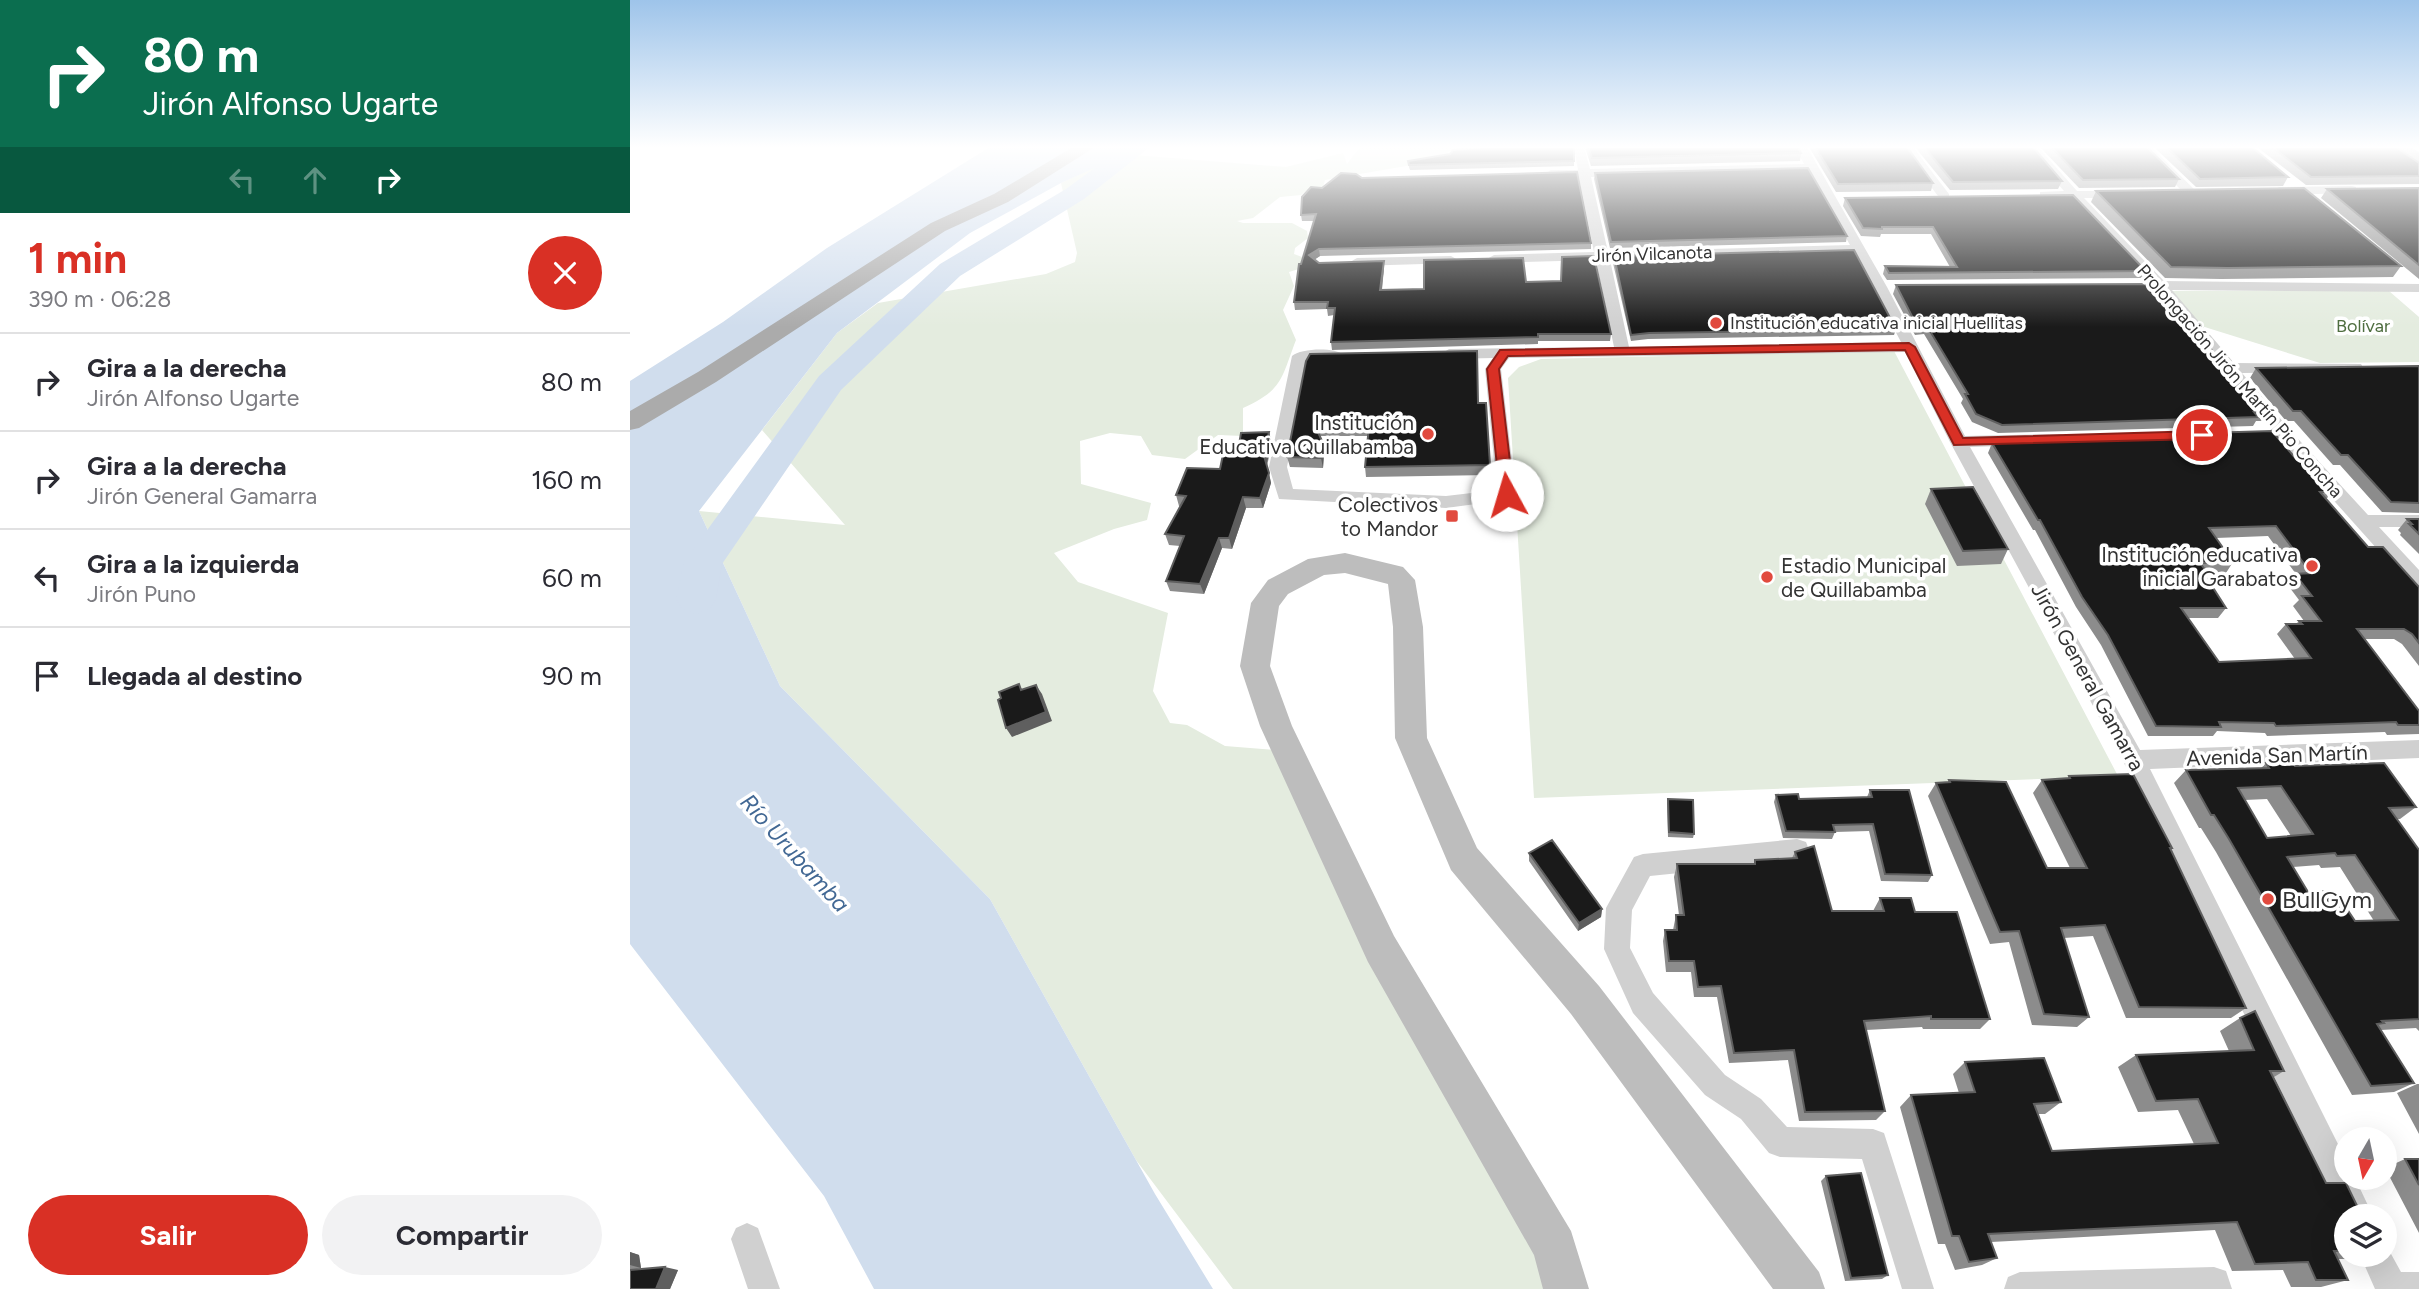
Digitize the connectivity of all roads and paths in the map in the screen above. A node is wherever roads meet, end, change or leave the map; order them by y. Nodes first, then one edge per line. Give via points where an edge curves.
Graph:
1 (981, 207) edge
2 (1592, 207) edge
3 (1839, 207) edge
4 (2085, 207) edge
5 (1859, 248) junction
6 (1603, 256) junction
7 (1347, 262) edge
8 (2398, 270) edge
9 (2131, 285) edge
10 (2159, 285) junction
11 (2419, 288) edge
12 (1909, 347) junction
13 (1622, 350) junction
14 (1505, 353) junction
15 (1437, 354) edge
16 (1355, 355) edge
17 (2365, 367) edge
18 (2231, 368) junction
19 (630, 422) edge
20 (2256, 433) edge
21 (2283, 433) junction
22 (2080, 439) edge
23 (1959, 442) junction
24 (2362, 521) junction
25 (2419, 521) edge
26 (2419, 583) edge
27 (2419, 749) edge
28 (2134, 760) junction
29 (1797, 850) edge
30 (2351, 1204) edge
31 (747, 1239) dead end
32 (2382, 1267) edge
33 (2419, 1288) edge
34 (764, 1289) edge
35 (1566, 1289) edge
36 (1802, 1289) edge
37 (1918, 1289) edge
38 (2020, 1289) edge
39 (2216, 1289) edge
40 (2392, 1289) edge
41 (2401, 1289) edge

1 - 19 main road via 938,227
2 - 6 street
3 - 5 street, Jirón General Gamarra
4 - 10 street, Prolongación Jirón Martín Pio Concha
5 - 6 street, Jirón Vilcanota
5 - 12 street, Jirón General Gamarra via 1887,287
6 - 7 street, Jirón Vilcanota
6 - 13 street
8 - 11 street
9 - 10 street
10 - 11 street
10 - 18 street, Prolongación Jirón Martín Pio Concha
12 - 13 street
12 - 23 street, Jirón General Gamarra
13 - 14 street
14 - 15 street
14 - 16 street via 1493,369 1507,495 1446,502 1284,495 1278,467 1300,356
17 - 18 street
18 - 21 street, Prolongación Jirón Martín Pio Concha
20 - 21 street
21 - 24 street, Prolongación Jirón Martín Pio Concha
22 - 23 street
23 - 28 street, Jirón General Gamarra
24 - 25 street
24 - 26 street, Prolongación Jirón Martín Pio Concha
27 - 28 street, Avenida San Martín
28 - 30 street, Jirón General Gamarra
29 - 37 street via 1643,865 1619,908 1617,948 1643,1003 1715,1085 1751,1109 1780,1142 1873,1144
31 - 34 street
32 - 40 street
33 - 41 street
35 - 36 street via 1555,1247 1381,948 1276,726 1255,666 1265,603 1278,587 1318,566 1364,566 1401,580 1408,627 1411,738 1464,859 1585,1000
38 - 39 street via 2214,1283

